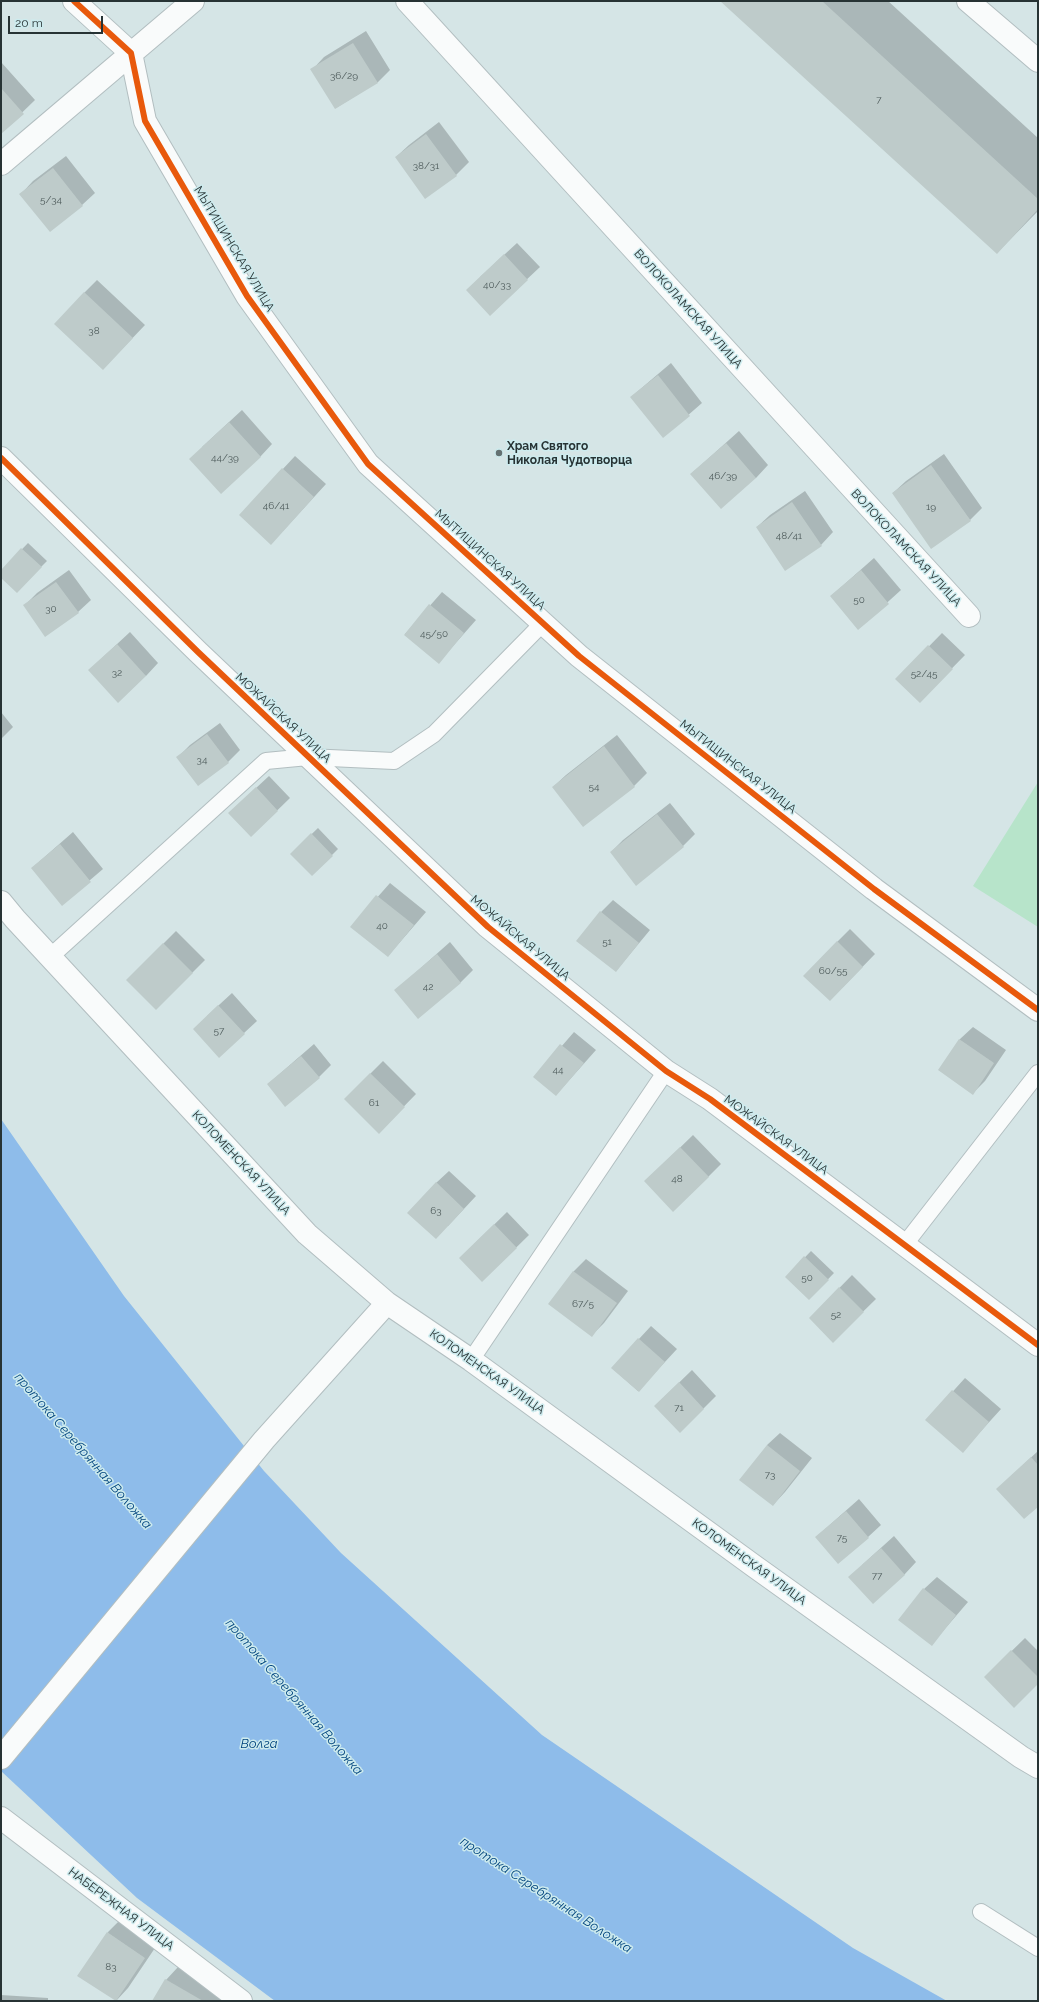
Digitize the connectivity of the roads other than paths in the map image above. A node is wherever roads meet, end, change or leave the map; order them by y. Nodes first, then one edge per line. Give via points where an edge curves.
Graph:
1 (74, 1) edge
2 (193, 1) edge
3 (407, 1) edge
4 (968, 1) edge
5 (132, 53) junction
6 (1038, 61) edge
7 (1, 164) edge
8 (1, 458) edge
9 (969, 616) dead end
10 (543, 623) junction
11 (308, 757) junction
12 (1, 902) edge
13 (50, 957) junction
14 (1038, 1010) edge
15 (666, 1071) junction
16 (1038, 1073) edge
17 (905, 1244) junction
18 (387, 1303) junction
19 (1038, 1345) edge
20 (471, 1360) junction
21 (1, 1758) edge
22 (1038, 1767) edge
23 (1, 1818) edge
24 (981, 1912) dead end
25 (1038, 1948) edge
26 (240, 2001) edge

1 - 5 street
2 - 5 street
3 - 9 street, ВОЛОКОЛАМСКАЯ УЛИЦА
4 - 6 street
5 - 7 street
5 - 10 street, МЫТИЩИНСКАЯ УЛИЦА via 145,121 247,296 368,464
8 - 11 street, МОЖАЙСКАЯ УЛИЦА
10 - 11 lane via 434,734 394,761
10 - 14 street, МЫТИЩИНСКАЯ УЛИЦА via 579,656 874,889
11 - 13 lane via 266,761
11 - 15 street, МОЖАЙСКАЯ УЛИЦА via 488,928
12 - 13 street, КОЛОМЕНСКАЯ УЛИЦА
13 - 18 street, КОЛОМЕНСКАЯ УЛИЦА via 307,1234
15 - 17 street, МОЖАЙСКАЯ УЛИЦА via 710,1099
15 - 20 lane
16 - 17 lane
17 - 19 street, МОЖАЙСКАЯ УЛИЦА
18 - 20 street, КОЛОМЕНСКАЯ УЛИЦА
18 - 21 street via 264,1440
20 - 22 street, КОЛОМЕНСКАЯ УЛИЦА via 761,1571
23 - 26 street, НАБЕРЕЖНАЯ УЛИЦА
24 - 25 lane

